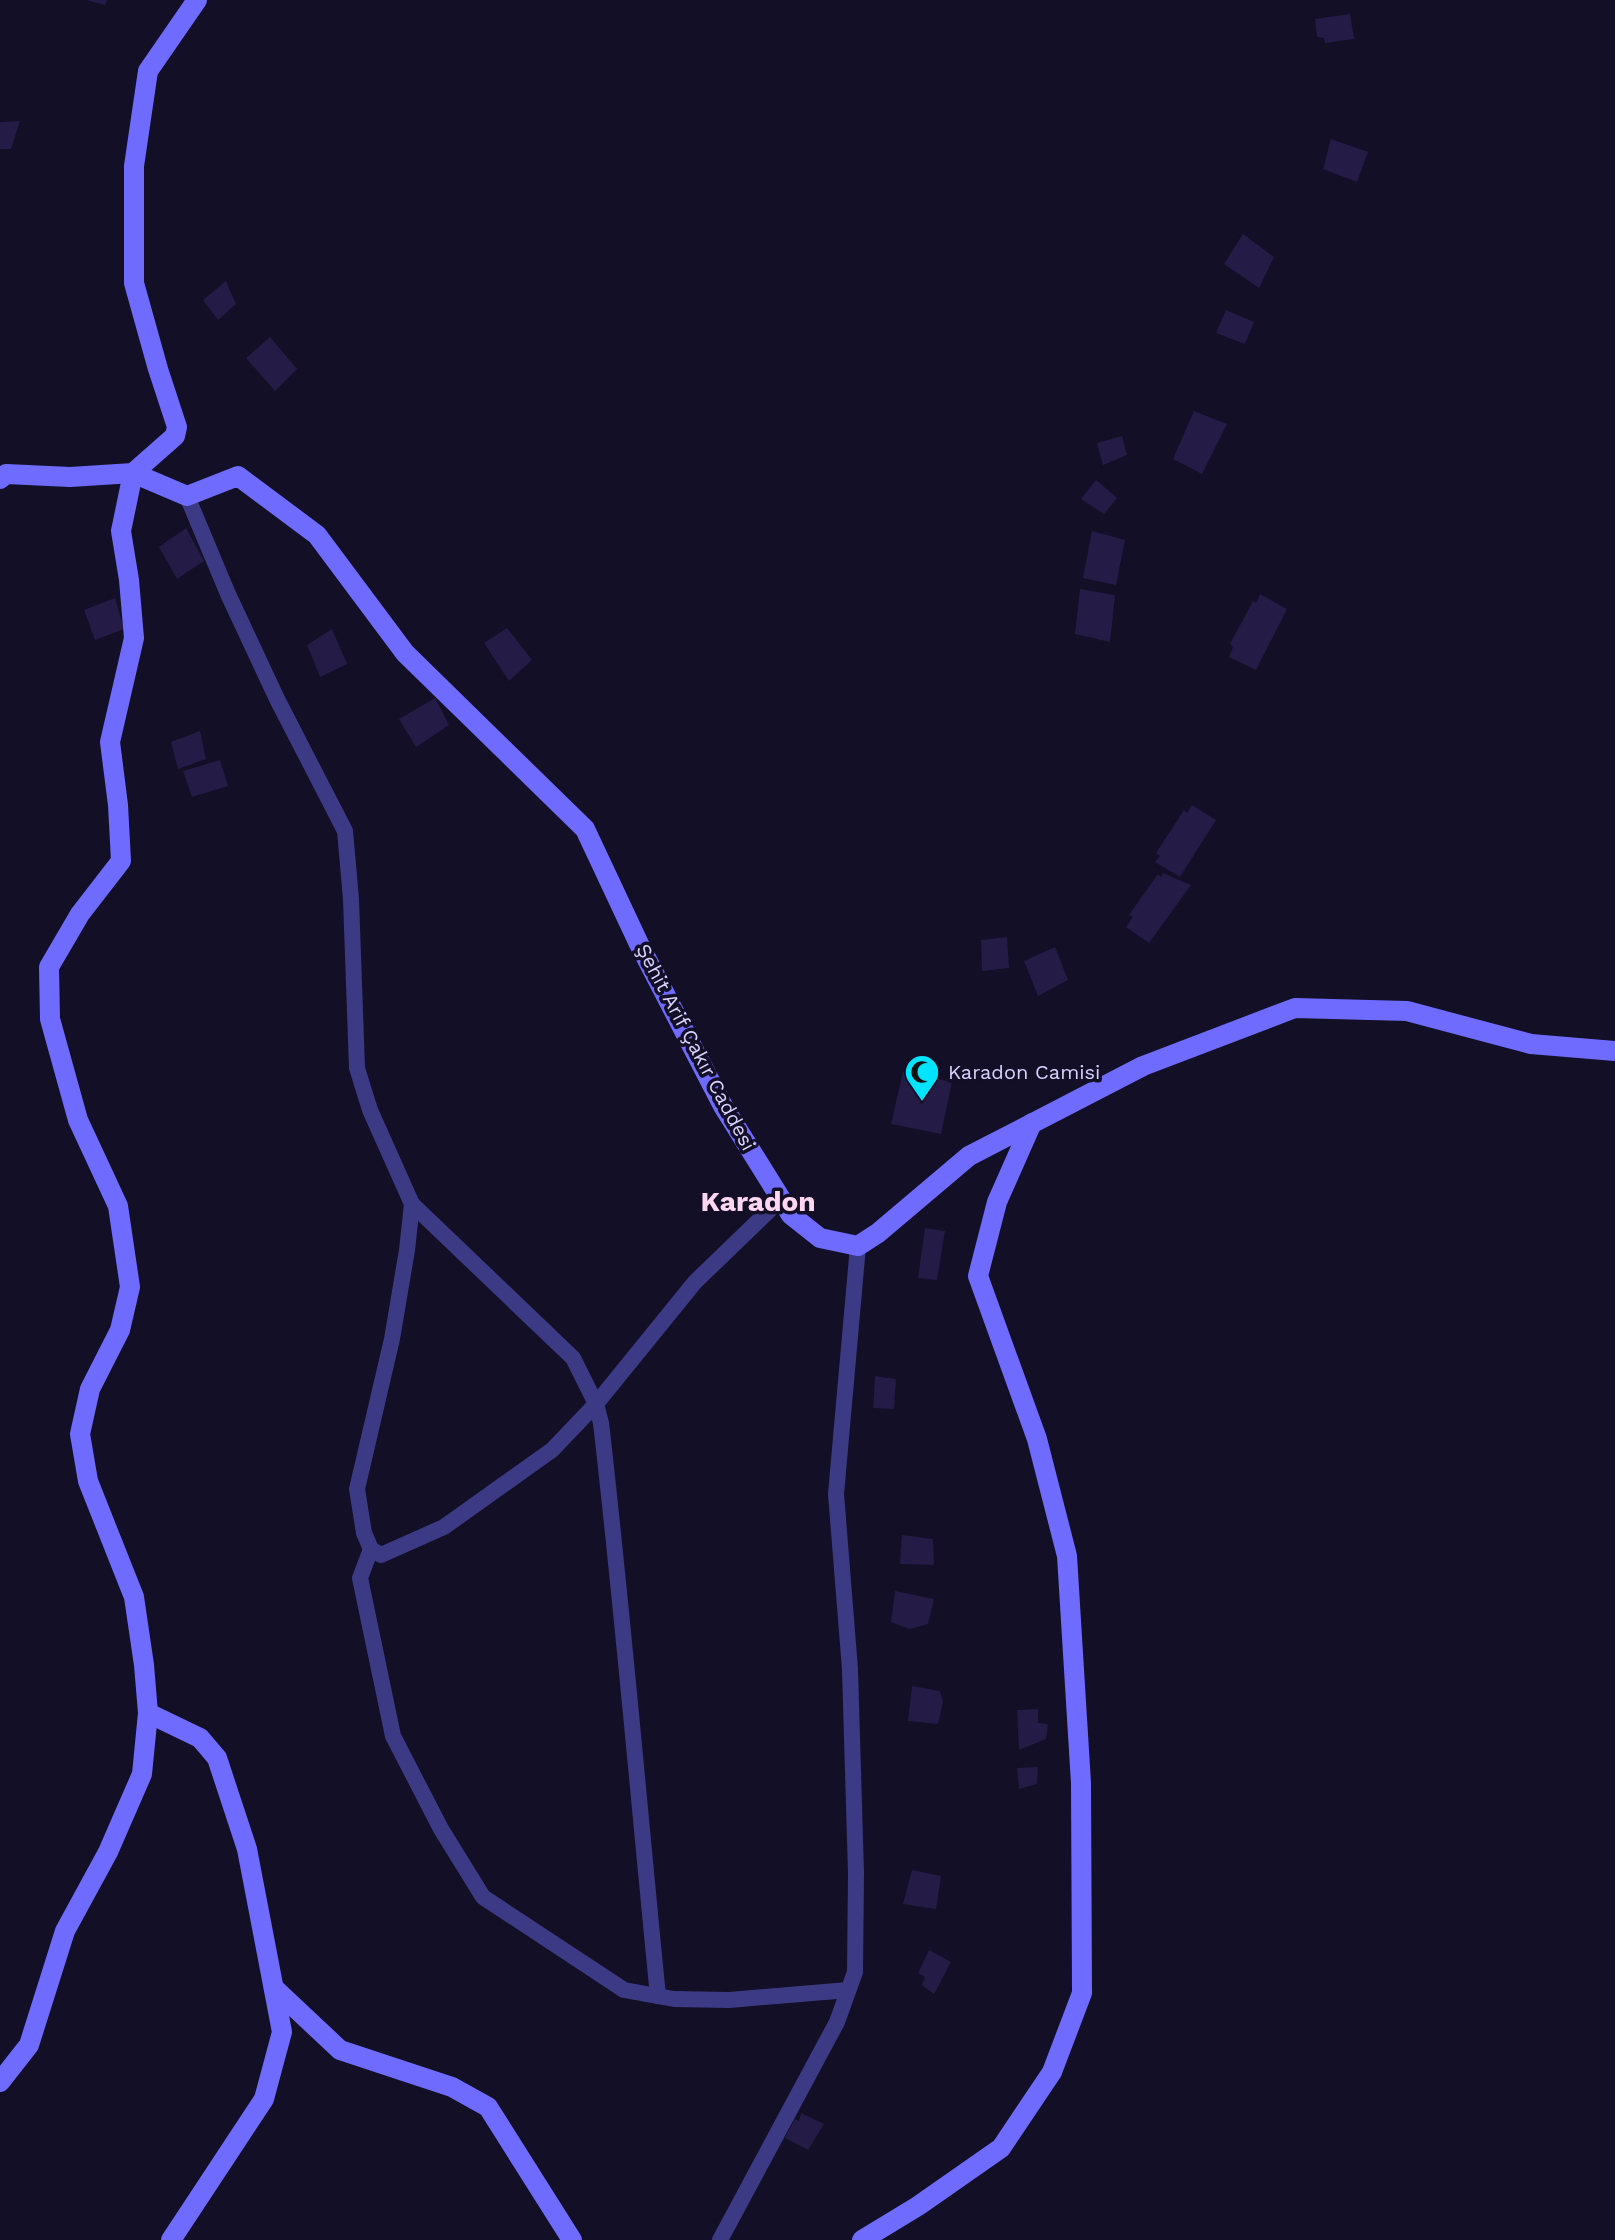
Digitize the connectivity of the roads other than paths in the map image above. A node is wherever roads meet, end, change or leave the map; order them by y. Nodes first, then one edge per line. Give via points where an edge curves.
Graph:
1 (197, 0) edge
2 (133, 473) junction
3 (2, 475) edge
4 (187, 496) junction
5 (1615, 1051) edge
6 (1032, 1123) junction
7 (781, 1199) junction
8 (412, 1204) junction
9 (858, 1246) junction
10 (596, 1404) junction
11 (371, 1549) junction
12 (148, 1713) junction
13 (274, 1988) junction
14 (848, 1990) junction
15 (658, 1996) junction
16 (0, 2082) edge
17 (171, 2240) edge
18 (572, 2240) edge
19 (720, 2240) edge
20 (862, 2240) edge

1 - 2 street via 148,71 134,166 134,283 177,431
2 - 3 street
2 - 4 street
2 - 12 street via 121,531 134,638 110,742 121,861 80,914 49,967 50,1019 78,1120 118,1206 130,1287 120,1330 90,1389 80,1434 88,1481 134,1597
4 - 7 street, Şehit Arif Çakır Caddesi via 238,476 317,535 405,653 585,829 723,1106
4 - 8 street via 277,699 345,831 357,1068
5 - 6 street via 1531,1044 1407,1011 1295,1008 1143,1066
6 - 9 street via 969,1156
6 - 20 street via 997,1202 978,1276 1037,1439 1067,1556 1081,1783 1082,1993 1052,2072 1001,2148
7 - 9 street, Şehit Arif Çakır Caddesi via 791,1215 820,1238
7 - 10 street via 695,1282
8 - 10 street via 573,1358
8 - 11 street via 392,1339 357,1489
9 - 14 street via 836,1494 850,1669 856,1873 855,1972
10 - 11 street via 552,1450 444,1527 381,1555
10 - 15 street via 626,1649
11 - 15 street via 360,1578 393,1736 483,1897 624,1990
12 - 13 street via 200,1738 217,1758 247,1849
12 - 16 street via 142,1774 65,1931 29,2045
13 - 17 street via 282,2032 264,2099
13 - 18 street via 340,2050 452,2087 488,2107
14 - 15 street via 729,2000
14 - 19 street via 837,2022

